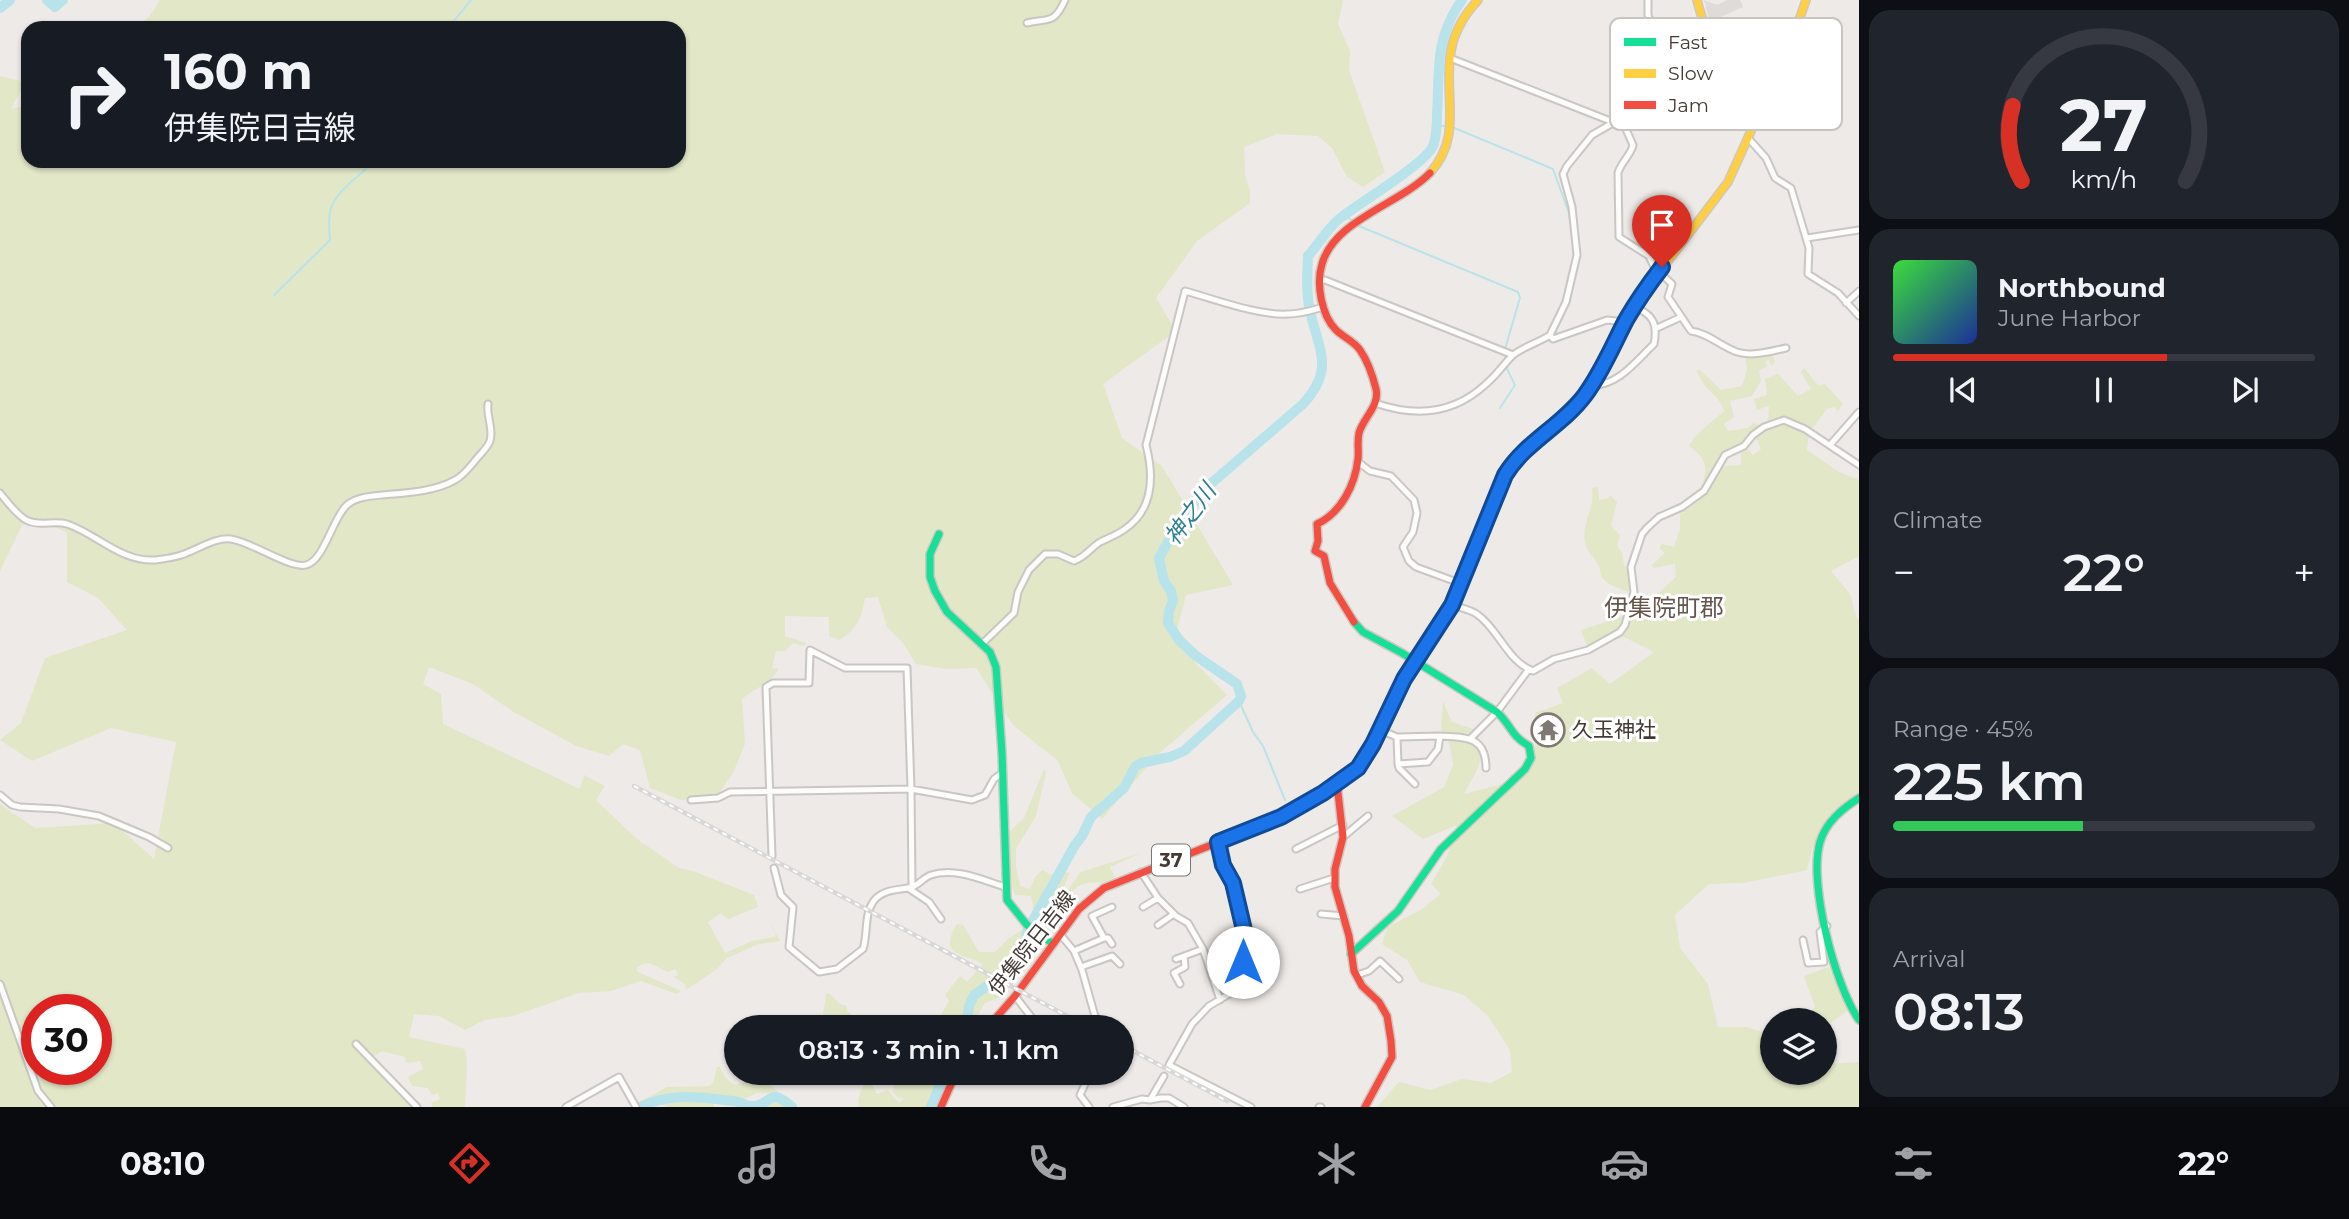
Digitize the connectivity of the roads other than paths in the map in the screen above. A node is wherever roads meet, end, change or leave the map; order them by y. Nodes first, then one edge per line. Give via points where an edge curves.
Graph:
1 (1065, 0) edge
2 (1478, 0) edge
3 (1648, 0) edge
4 (1697, 0) edge
5 (1806, 0) edge
6 (1649, 18) edge
7 (1702, 18) edge
8 (1800, 18) edge
9 (1027, 23) dead end
10 (1450, 58) junction
11 (1610, 121) edge
12 (1610, 124) edge
13 (1626, 130) edge
14 (1753, 130) edge
15 (1749, 139) junction
16 (1859, 230) edge
17 (1807, 238) junction
18 (1659, 272) junction
19 (1320, 280) junction
20 (1859, 291) edge
21 (1846, 303) junction
22 (1634, 307) junction
23 (1322, 308) junction
24 (1859, 316) edge
25 (1681, 317) junction
26 (1626, 322) junction
27 (1655, 329) junction
28 (1551, 337) junction
29 (1786, 348) dead end
30 (1513, 355) junction
31 (1591, 386) junction
32 (1375, 403) junction
33 (488, 404) dead end
34 (1859, 412) edge
35 (1830, 444) junction
36 (1859, 453) edge
37 (1853, 460) junction
38 (1357, 461) junction
39 (1859, 465) edge
40 (0, 494) edge
41 (939, 534) dead end
42 (1462, 584) junction
43 (1452, 605) junction
44 (982, 644) junction
45 (1415, 661) junction
46 (1528, 669) junction
47 (1497, 712) junction
48 (1380, 730) junction
49 (1440, 736) junction
50 (1397, 737) junction
51 (1470, 739) junction
52 (1398, 764) junction
53 (1486, 768) dead end
54 (1002, 773) junction
55 (1337, 784) junction
56 (1415, 784) dead end
57 (911, 789) junction
58 (770, 792) junction
59 (0, 795) edge
60 (1859, 798) edge
61 (691, 800) dead end
62 (1368, 816) dead end
63 (1343, 825) junction
64 (1343, 837) junction
65 (1218, 842) junction
66 (168, 848) dead end
67 (1296, 849) dead end
68 (772, 856) dead end
69 (774, 868) dead end
70 (1141, 872) junction
71 (1334, 878) junction
72 (1006, 887) junction
73 (910, 888) junction
74 (1300, 890) dead end
75 (1158, 898) junction
76 (1111, 907) dead end
77 (1143, 907) dead end
78 (1174, 914) junction
79 (1321, 914) dead end
80 (1344, 916) junction
81 (941, 919) dead end
82 (1158, 925) dead end
83 (1827, 926) junction
84 (1060, 934) junction
85 (1104, 938) junction
86 (1803, 940) dead end
87 (1053, 944) junction
88 (1112, 944) dead end
89 (1203, 949) junction
90 (1074, 951) junction
91 (1351, 954) junction
92 (1184, 956) junction
93 (1176, 959) dead end
94 (1120, 964) dead end
95 (1081, 967) junction
96 (1357, 975) junction
97 (1399, 979) dead end
98 (0, 984) edge
99 (1180, 984) dead end
100 (1015, 996) junction
101 (1220, 1000) junction
102 (998, 1015) edge
103 (1030, 1015) edge
104 (1095, 1015) edge
105 (1859, 1020) edge
106 (356, 1044) dead end
107 (1164, 1076) dead end
108 (951, 1085) edge
109 (1085, 1085) edge
110 (1150, 1100) junction
111 (635, 1105) edge
112 (51, 1107) edge
113 (417, 1107) edge
114 (566, 1107) edge
115 (941, 1107) edge
116 (1089, 1107) edge
117 (1113, 1107) edge
118 (1184, 1107) edge
119 (1251, 1107) edge
120 (1365, 1107) edge

1 - 9 street via 1053,18
2 - 10 street via 1464,17
3 - 6 street
4 - 7 street
5 - 8 street, 伊集院日吉線 / 37
10 - 11 street
10 - 19 street via 1449,129 1442,158 1414,187 1370,212 1335,243 1324,256
12 - 28 street via 1592,135 1563,174 1577,256 1566,303
13 - 18 street via 1633,145 1618,173 1618,234 1649,256
14 - 15 street, 伊集院日吉線 / 37
15 - 17 street via 1766,158 1775,178 1791,188
15 - 18 street, 伊集院日吉線 / 37 via 1728,182
16 - 17 street
17 - 21 street via 1808,274
18 - 22 street, 伊集院日吉線 / 37
18 - 25 street via 1672,284 1668,297
19 - 23 street
19 - 30 street
20 - 21 street
21 - 24 street
22 - 26 street, 伊集院日吉線 / 37
22 - 27 street via 1647,311
23 - 32 street via 1334,328 1363,356 1376,390
23 - 44 street via 1276,314 1185,291 1146,445 1152,468 1142,514 1074,561 1045,554 1029,570 1014,613
25 - 27 street
25 - 29 street via 1691,331 1737,352
26 - 28 street via 1607,320
26 - 31 street, 伊集院日吉線 / 37
27 - 31 street via 1654,344 1622,375
28 - 30 street
30 - 32 street via 1485,386 1458,403 1430,412
31 - 42 street, 伊集院日吉線 / 37 via 1573,409 1510,467 1490,506
32 - 38 street via 1359,432
33 - 40 street via 489,441 466,472 429,489 350,502 317,556 302,566 225,539 181,555 142,559 63,523 28,521
34 - 35 street
35 - 37 street
35 - 46 street via 1780,420 1725,455 1704,491 1659,517 1642,534 1631,567 1634,592 1620,632 1588,650
36 - 37 street
37 - 39 street
38 - 42 street via 1370,471 1391,476 1414,499 1413,531 1402,547 1409,561
38 - 45 street via 1348,491 1336,510 1317,524 1315,551 1324,556 1330,583 1363,632
41 - 44 street via 930,554 935,592 947,612
42 - 43 street, 伊集院日吉線 / 37
43 - 45 street, 伊集院日吉線 / 37
43 - 46 street via 1484,620
44 - 54 street via 996,667
45 - 47 street
45 - 48 street, 伊集院日吉線 / 37
46 - 47 street
47 - 51 street
47 - 91 street via 1515,738 1529,746 1531,758 1525,769 1441,849 1398,911
48 - 50 street
48 - 55 street, 伊集院日吉線 / 37 via 1358,768
49 - 50 street
49 - 51 street
49 - 52 street via 1438,749 1428,762
50 - 52 street
51 - 53 street via 1484,753
52 - 56 street
54 - 57 street via 976,799
54 - 72 street
55 - 63 street
55 - 65 street, 伊集院日吉線 / 37 via 1281,817
57 - 58 street
57 - 58 street via 907,668 845,668 810,650 809,683 766,687
57 - 73 street
58 - 61 street via 730,792
58 - 68 street
59 - 66 street via 20,807 99,816
60 - 83 street via 1831,818 1818,846
62 - 64 street
63 - 64 street
63 - 67 street
64 - 71 street
65 - 70 street, 伊集院日吉線 / 37
65 - 101 street via 1244,930 1241,975 1231,993
69 - 73 street via 782,895 793,907 789,947 819,972 837,969 859,954 872,903 880,895
70 - 75 street
70 - 84 street, 伊集院日吉線 / 37 via 1091,897
71 - 74 street
71 - 80 street
72 - 73 street via 950,873 928,876
72 - 87 street via 1012,909
73 - 81 street via 929,902
75 - 77 street
75 - 78 street
76 - 85 street via 1092,916
78 - 82 street
78 - 89 street via 1188,923
79 - 80 street
80 - 91 street
83 - 86 street via 1820,932 1824,962 1808,963
83 - 105 street via 1846,1004
84 - 87 street, 伊集院日吉線 / 37
84 - 90 street
85 - 88 street
85 - 90 street
87 - 100 street, 伊集院日吉線 / 37
89 - 92 street
89 - 101 street
90 - 95 street
91 - 96 street
92 - 93 street
92 - 99 street via 1185,967 1174,973
94 - 95 street via 1112,956
95 - 104 street
96 - 97 street via 1380,961
96 - 120 street via 1387,1016 1392,1057
98 - 112 street via 38,1091
100 - 102 street, 伊集院日吉線 / 37
100 - 103 street
101 - 119 street via 1192,1024 1169,1066
106 - 113 street
107 - 110 street
108 - 115 street
109 - 116 street via 1080,1095
110 - 117 street
110 - 118 street via 1169,1098
111 - 114 street via 620,1077

